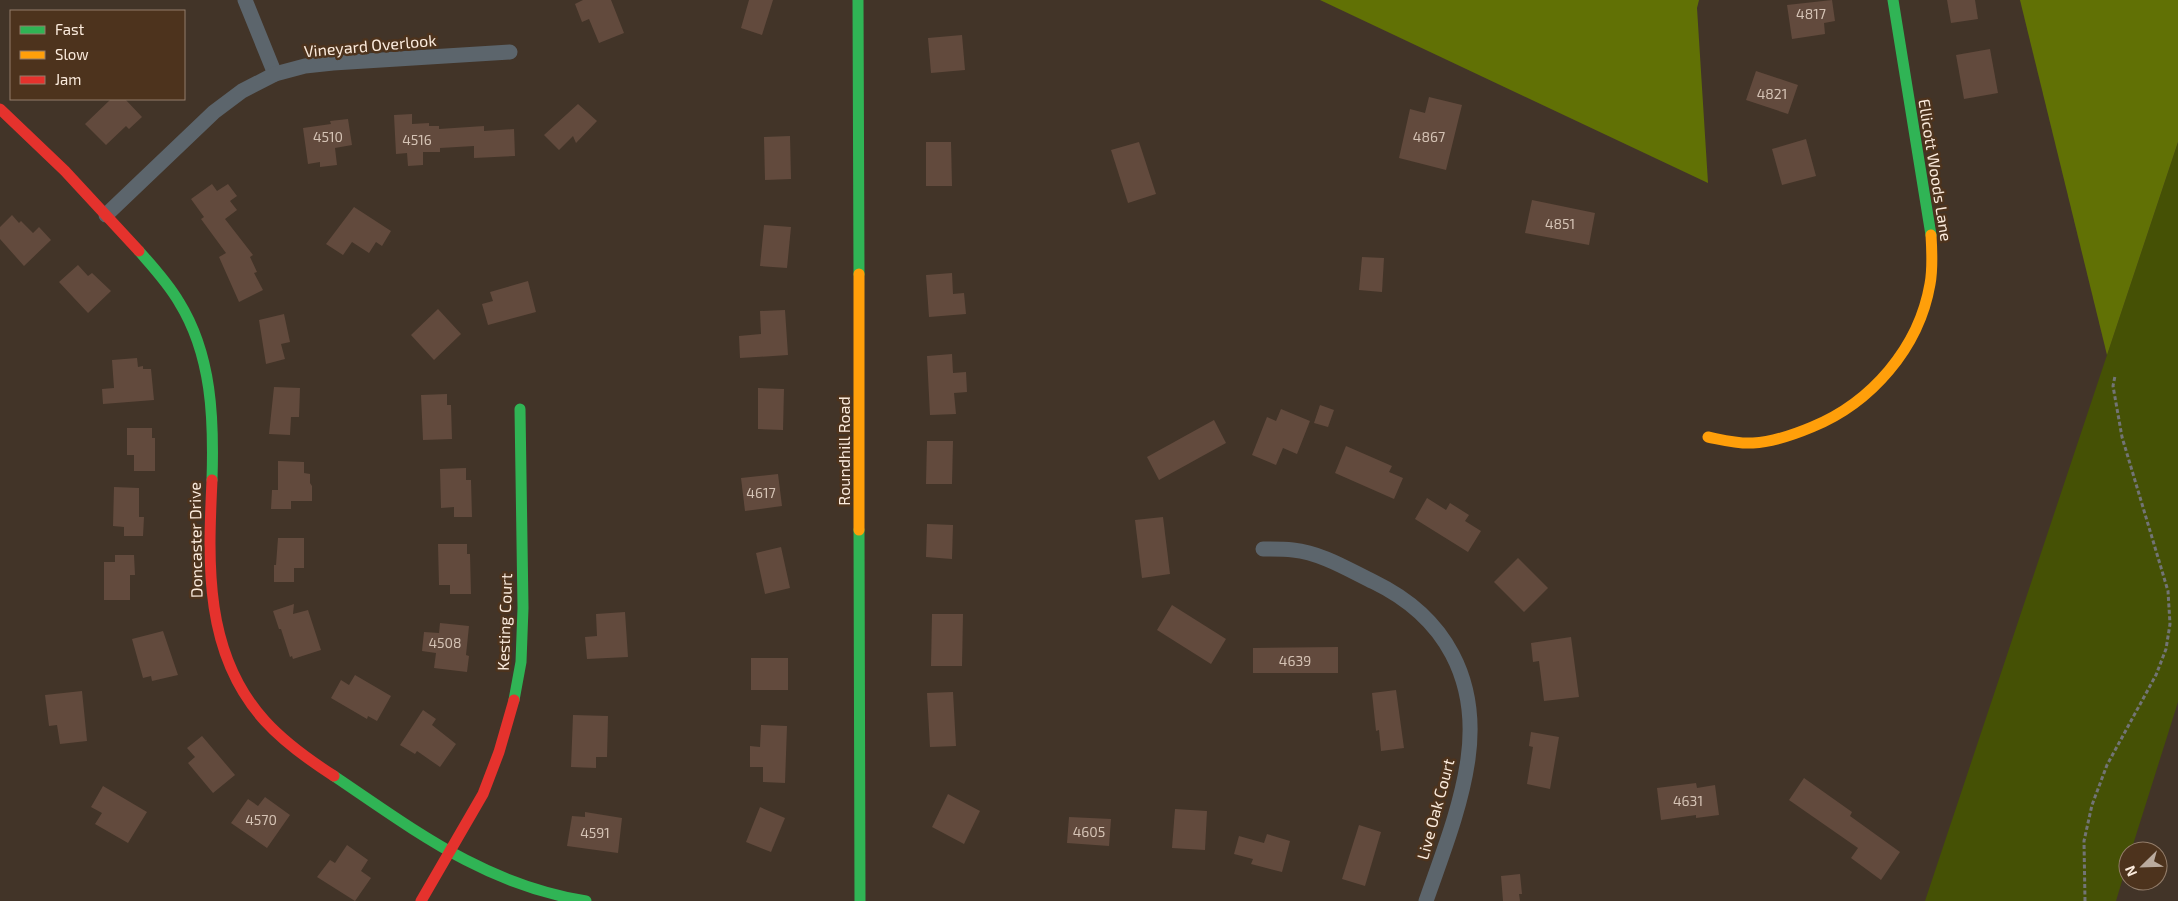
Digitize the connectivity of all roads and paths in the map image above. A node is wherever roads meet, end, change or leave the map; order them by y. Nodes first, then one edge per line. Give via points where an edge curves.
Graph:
1 (245, 0) edge
2 (858, 0) edge
3 (1893, 0) edge
4 (510, 52) dead end
5 (275, 74) junction
6 (0, 109) edge
7 (106, 215) junction
8 (2115, 376) dead end
9 (520, 409) dead end
10 (1708, 437) dead end
11 (1263, 549) dead end
12 (450, 852) junction
13 (421, 901) edge
14 (586, 901) edge
15 (860, 901) edge
16 (1426, 901) edge
17 (2085, 901) edge

1 - 5 street
2 - 15 street, Roundhill Road
3 - 10 street, Ellicott Woods Lane via 1931,230 1929,291 1908,347 1890,372 1864,397 1813,428 1779,439 1747,443
4 - 5 street, Vineyard Overlook via 333,63
5 - 7 street, Vineyard Overlook via 242,91 214,112
6 - 7 street, Doncaster Drive
7 - 12 street, Doncaster Drive via 168,284 191,325 206,370 212,416 209,568 213,612 223,649 238,684 265,721 300,754
8 - 17 path via 2122,437 2168,591 2170,624 2166,649 2156,675 2107,764 2092,805 2084,841
9 - 12 street, Kesting Court via 521,662 499,752 483,794
11 - 16 street, Live Oak Court via 1294,550 1318,556 1389,589 1415,606 1438,628 1454,657 1466,689 1470,725 1468,759 1453,823
12 - 13 street, Kesting Court
12 - 14 street, Doncaster Drive via 507,881 556,896

